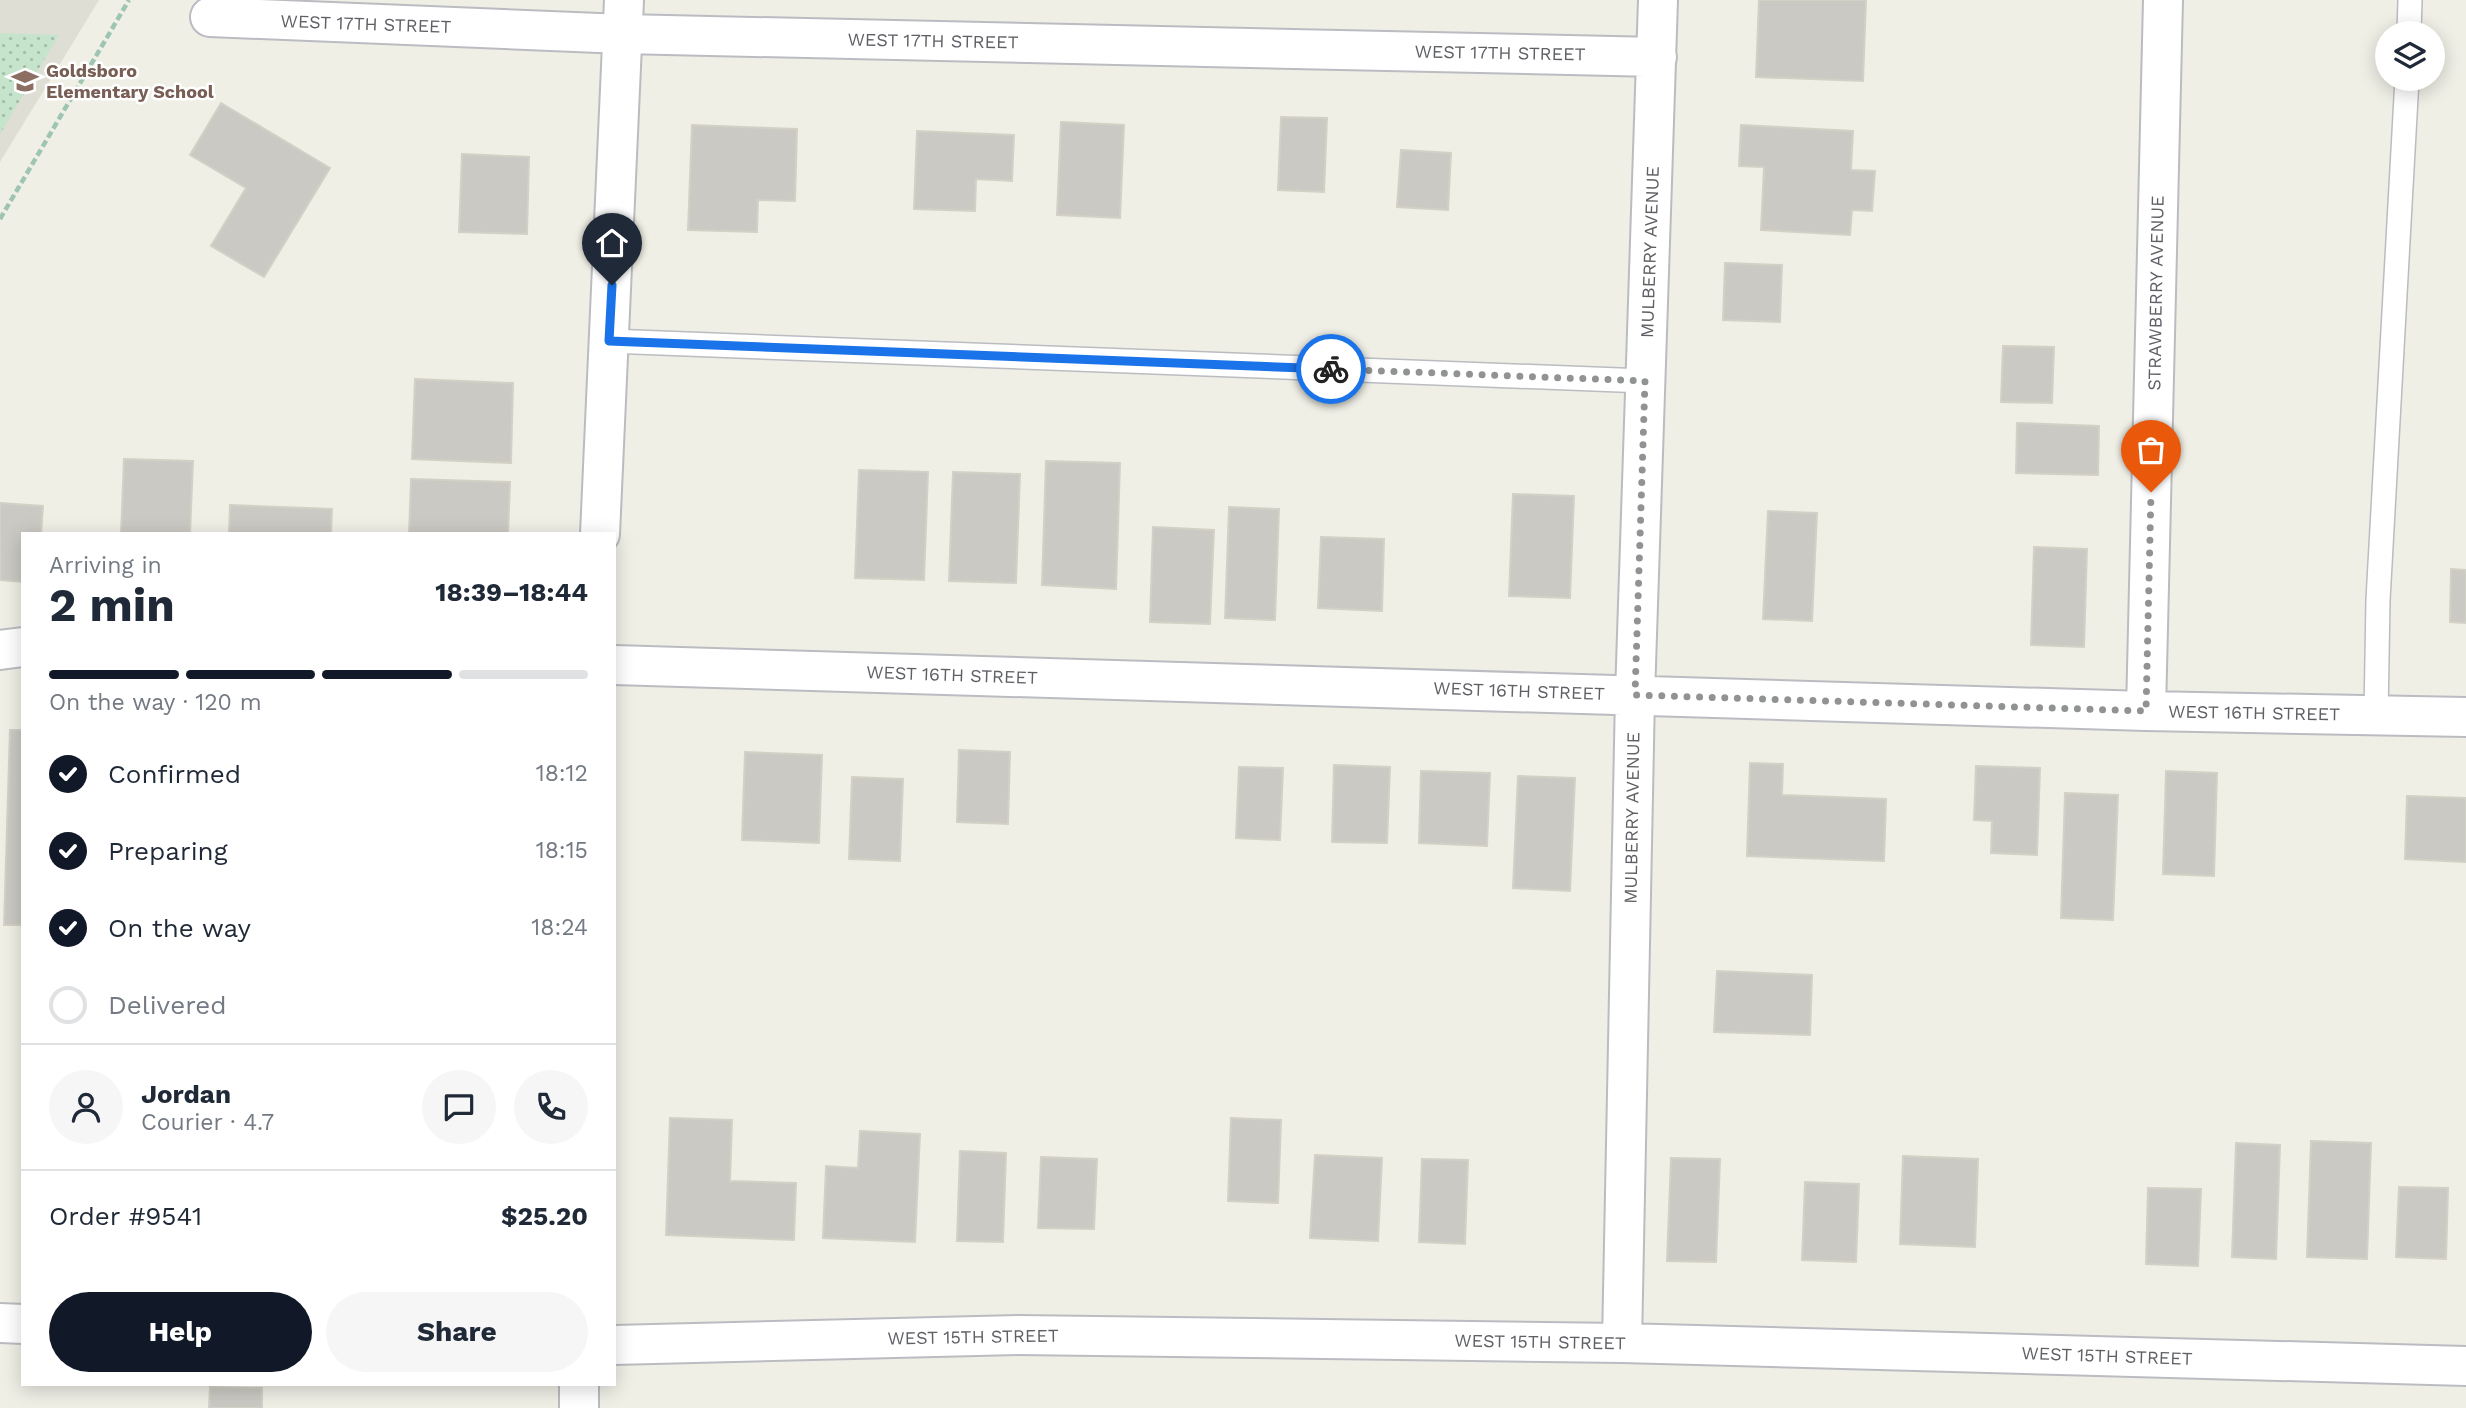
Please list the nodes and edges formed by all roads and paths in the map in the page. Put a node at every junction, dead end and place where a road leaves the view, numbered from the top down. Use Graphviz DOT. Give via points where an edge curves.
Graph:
graph roads {
  1 [pos="129,0"];
  2 [pos="1658,0"];
  3 [pos="2163,0"];
  4 [pos="2410,0"];
  5 [pos="623,17"];
  6 [pos="210,18"];
  7 [pos="2409,21"];
  8 [pos="1657,57"];
  9 [pos="2406,91"];
  10 [pos="0,219"];
  11 [pos="609,341"];
  12 [pos="1645,381"];
  13 [pos="600,532"];
  14 [pos="21,647"];
  15 [pos="0,650"];
  16 [pos="616,665"];
  17 [pos="1635,695"];
  18 [pos="2146,711"];
  19 [pos="2376,715"];
  20 [pos="2466,716"];
  21 [pos="0,1324"];
  22 [pos="21,1324"];
  23 [pos="1622,1343"];
  24 [pos="616,1345"];
  25 [pos="2466,1366"];
  26 [pos="579,1386"];
  27 [pos="579,1408"];
  1 -- 10 [label="path"];
  2 -- 8 [label="street, MULBERRY AVENUE"];
  3 -- 18 [label="street, STRAWBERRY AVENUE"];
  4 -- 7 [label="lane"];
  5 -- 6 [label="street, WEST 17TH STREET"];
  5 -- 8 [label="street, WEST 17TH STREET"];
  5 -- 11 [label="street"];
  8 -- 12 [label="street, MULBERRY AVENUE"];
  9 -- 19 [label="lane" via="2378,600"];
  11 -- 12 [label="lane"];
  11 -- 13 [label="street"];
  12 -- 17 [label="street, MULBERRY AVENUE"];
  14 -- 15 [label="street"];
  16 -- 17 [label="street, WEST 16TH STREET"];
  17 -- 18 [label="street, WEST 16TH STREET"];
  17 -- 23 [label="street, MULBERRY AVENUE"];
  18 -- 19 [label="street, WEST 16TH STREET"];
  19 -- 20 [label="street, WEST 16TH STREET"];
  21 -- 22 [label="street"];
  23 -- 24 [label="street, WEST 15TH STREET" via="1018,1335"];
  23 -- 25 [label="street, WEST 15TH STREET"];
  26 -- 27 [label="street"];
}
